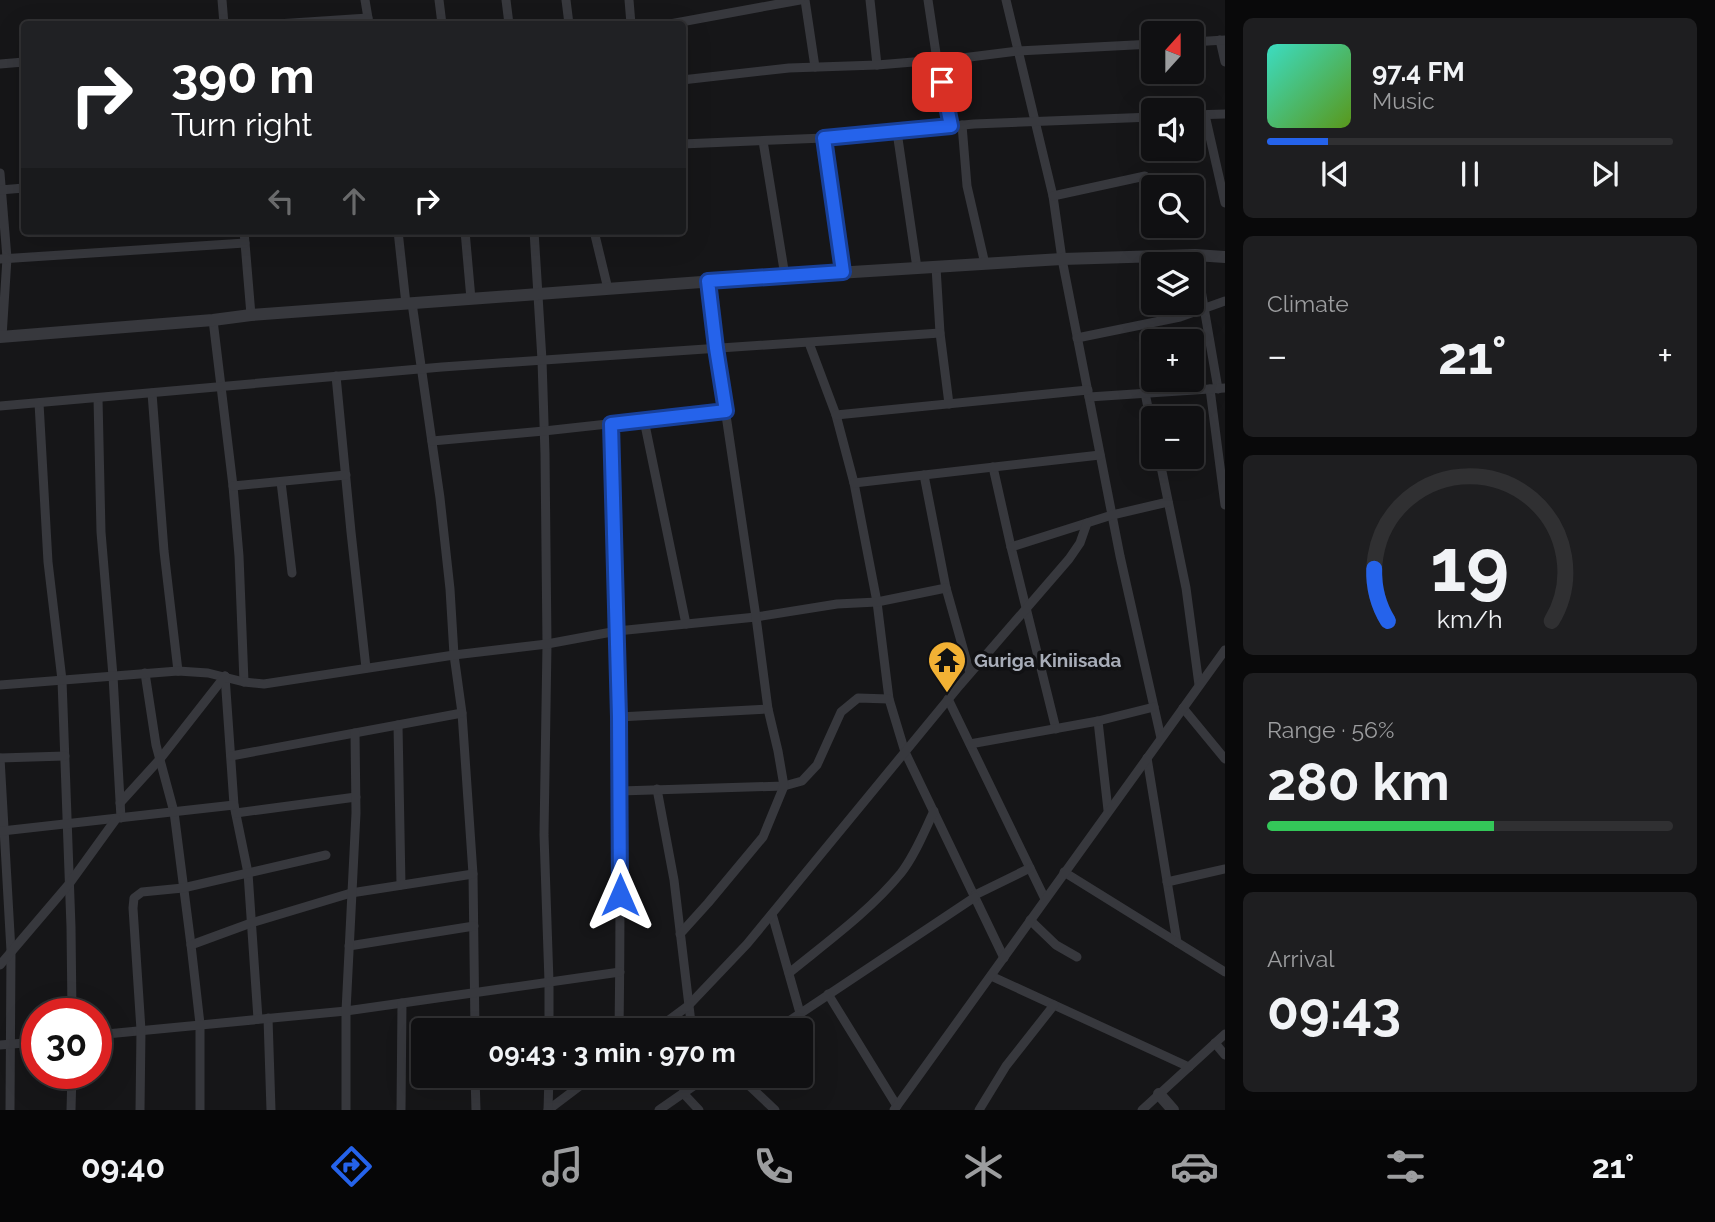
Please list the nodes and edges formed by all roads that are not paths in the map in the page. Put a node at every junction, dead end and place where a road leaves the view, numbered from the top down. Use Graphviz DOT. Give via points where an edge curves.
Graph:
graph roads {
  1 [pos="222,0"];
  2 [pos="365,0"];
  3 [pos="439,0"];
  4 [pos="506,0"];
  5 [pos="566,0"];
  6 [pos="629,0"];
  7 [pos="802,0"];
  8 [pos="870,0"];
  9 [pos="928,0"];
  10 [pos="1006,0"];
  11 [pos="224,21"];
  12 [pos="368,21"];
  13 [pos="442,21"];
  14 [pos="509,21"];
  15 [pos="569,21"];
  16 [pos="631,21"];
  17 [pos="686,21"];
  18 [pos="1223,40"];
  19 [pos="1204,41"];
  20 [pos="1141,45"];
  21 [pos="1018,51"];
  22 [pos="937,60"];
  23 [pos="21,62"];
  24 [pos="1225,62"];
  25 [pos="0,64"];
  26 [pos="877,65"];
  27 [pos="816,67"];
  28 [pos="686,80"];
  29 [pos="1225,114"];
  30 [pos="1205,115"];
  31 [pos="1141,118"];
  32 [pos="1035,123"];
  33 [pos="962,125"];
  34 [pos="951,126"];
  35 [pos="897,132"];
  36 [pos="824,138"];
  37 [pos="763,141"];
  38 [pos="686,144"];
  39 [pos="0,173"];
  40 [pos="1141,177"];
  41 [pos="21,188"];
  42 [pos="1,190"];
  43 [pos="1053,196"];
  44 [pos="1225,200"];
  45 [pos="244,235"];
  46 [pos="399,235"];
  47 [pos="465,235"];
  48 [pos="534,235"];
  49 [pos="595,235"];
  50 [pos="245,243"];
  51 [pos="1204,256"];
  52 [pos="1141,257"];
  53 [pos="1225,257"];
  54 [pos="3,258"];
  55 [pos="1062,259"];
  56 [pos="985,264"];
  57 [pos="936,267"];
  58 [pos="917,268"];
  59 [pos="843,272"];
  60 [pos="785,276"];
  61 [pos="708,281"];
  62 [pos="608,289"];
  63 [pos="538,294"];
  64 [pos="471,299"];
  65 [pos="1225,301"];
  66 [pos="409,304"];
  67 [pos="1204,308"];
  68 [pos="251,315"];
  69 [pos="1185,315"];
  70 [pos="213,320"];
  71 [pos="940,333"];
  72 [pos="1,337"];
  73 [pos="1077,338"];
  74 [pos="809,343"];
  75 [pos="716,348"];
  76 [pos="542,360"];
  77 [pos="421,369"];
  78 [pos="336,376"];
  79 [pos="221,387"];
  80 [pos="1218,389"];
  81 [pos="152,393"];
  82 [pos="1145,393"];
  83 [pos="1089,394"];
  84 [pos="98,398"];
  85 [pos="39,403"];
  86 [pos="949,404"];
  87 [pos="0,406"];
  88 [pos="1148,406"];
  89 [pos="726,411"];
  90 [pos="836,415"];
  91 [pos="645,420"];
  92 [pos="611,424"];
  93 [pos="544,431"];
  94 [pos="432,441"];
  95 [pos="1100,454"];
  96 [pos="993,467"];
  97 [pos="1161,469"];
  98 [pos="346,475"];
  99 [pos="924,475"];
  100 [pos="281,482"];
  101 [pos="854,483"];
  102 [pos="233,486"];
  103 [pos="1168,502"];
  104 [pos="1225,505"];
  105 [pos="1112,515"];
  106 [pos="1087,523"];
  107 [pos="1011,547"];
  108 [pos="292,573"];
  109 [pos="946,587"];
  110 [pos="877,602"];
  111 [pos="1026,608"];
  112 [pos="756,617"];
  113 [pos="686,624"];
  114 [pos="617,631"];
  115 [pos="547,644"];
  116 [pos="1225,650"];
  117 [pos="454,655"];
  118 [pos="366,668"];
  119 [pos="178,671"];
  120 [pos="145,673"];
  121 [pos="970,673"];
  122 [pos="113,676"];
  123 [pos="225,676"];
  124 [pos="62,680"];
  125 [pos="244,682"];
  126 [pos="0,685"];
  127 [pos="1199,685"];
  128 [pos="889,699"];
  129 [pos="948,699"];
  130 [pos="1154,707"];
  131 [pos="1182,708"];
  132 [pos="768,709"];
  133 [pos="462,713"];
  134 [pos="619,717"];
  135 [pos="1098,721"];
  136 [pos="398,725"];
  137 [pos="1056,729"];
  138 [pos="355,733"];
  139 [pos="1161,738"];
  140 [pos="970,744"];
  141 [pos="905,752"];
  142 [pos="1223,754"];
  143 [pos="65,756"];
  144 [pos="231,756"];
  145 [pos="0,758"];
  146 [pos="1146,758"];
  147 [pos="160,759"];
  148 [pos="784,786"];
  149 [pos="657,789"];
  150 [pos="620,792"];
  151 [pos="356,797"];
  152 [pos="120,803"];
  153 [pos="235,809"];
  154 [pos="1108,810"];
  155 [pos="934,811"];
  156 [pos="174,812"];
  157 [pos="118,818"];
  158 [pos="67,824"];
  159 [pos="3,831"];
  160 [pos="326,855"];
  161 [pos="1030,867"];
  162 [pos="1225,869"];
  163 [pos="1064,872"];
  164 [pos="248,873"];
  165 [pos="473,874"];
  166 [pos="1167,883"];
  167 [pos="69,884"];
  168 [pos="401,885"];
  169 [pos="183,888"];
  170 [pos="351,893"];
  171 [pos="975,896"];
  172 [pos="1045,899"];
  173 [pos="772,914"];
  174 [pos="1030,920"];
  175 [pos="251,923"];
  176 [pos="474,926"];
  177 [pos="680,934"];
  178 [pos="1177,942"];
  179 [pos="191,946"];
  180 [pos="349,946"];
  181 [pos="11,951"];
  182 [pos="1077,957"];
  183 [pos="1004,958"];
  184 [pos="0,965"];
  185 [pos="620,972"];
  186 [pos="1225,972"];
  187 [pos="789,973"];
  188 [pos="991,976"];
  189 [pos="549,982"];
  190 [pos="474,992"];
  191 [pos="828,994"];
  192 [pos="72,998"];
  193 [pos="402,1003"];
  194 [pos="1054,1005"];
  195 [pos="688,1006"];
  196 [pos="346,1011"];
  197 [pos="800,1013"];
  198 [pos="475,1018"];
  199 [pos="549,1018"];
  200 [pos="620,1018"];
  201 [pos="672,1018"];
  202 [pos="690,1018"];
  203 [pos="793,1018"];
  204 [pos="263,1019"];
  205 [pos="200,1024"];
  206 [pos="141,1030"];
  207 [pos="112,1033"];
  208 [pos="1225,1034"];
  209 [pos="21,1043"];
  210 [pos="1215,1043"];
  211 [pos="11,1044"];
  212 [pos="0,1045"];
  213 [pos="1225,1055"];
  214 [pos="1189,1067"];
  215 [pos="475,1088"];
  216 [pos="549,1088"];
  217 [pos="577,1088"];
  218 [pos="689,1088"];
  219 [pos="752,1088"];
  220 [pos="72,1089"];
  221 [pos="683,1093"];
  222 [pos="1159,1094"];
  223 [pos="895,1108"];
  224 [pos="10,1110"];
  225 [pos="71,1110"];
  226 [pos="140,1110"];
  227 [pos="200,1110"];
  228 [pos="271,1110"];
  229 [pos="346,1110"];
  230 [pos="401,1110"];
  231 [pos="476,1110"];
  232 [pos="548,1110"];
  233 [pos="659,1110"];
  234 [pos="699,1110"];
  235 [pos="775,1110"];
  236 [pos="979,1110"];
  237 [pos="1142,1110"];
  238 [pos="1173,1110"];
  1 -- 11 [label="street"];
  2 -- 12 [label="street"];
  3 -- 13 [label="street"];
  4 -- 14 [label="street"];
  5 -- 15 [label="street"];
  6 -- 16 [label="street"];
  7 -- 17 [label="street"];
  7 -- 27 [label="street"];
  8 -- 26 [label="street"];
  9 -- 22 [label="street"];
  10 -- 21 [label="street"];
  18 -- 19 [label="street"];
  18 -- 24 [label="street"];
  20 -- 21 [label="street"];
  21 -- 22 [label="street"];
  21 -- 32 [label="street"];
  22 -- 26 [label="street"];
  22 -- 34 [label="street"];
  23 -- 25 [label="street"];
  26 -- 27 [label="street"];
  27 -- 28 [label="street"];
  29 -- 30 [label="street"];
  30 -- 44 [label="street"];
  31 -- 32 [label="street"];
  32 -- 33 [label="street"];
  32 -- 43 [label="street"];
  33 -- 34 [label="street"];
  33 -- 56 [label="street" via="967,186"];
  34 -- 35 [label="street"];
  35 -- 36 [label="street"];
  35 -- 58 [label="street"];
  36 -- 37 [label="street"];
  36 -- 59 [label="street"];
  37 -- 38 [label="street"];
  37 -- 60 [label="street"];
  39 -- 42 [label="street"];
  40 -- 43 [label="street"];
  41 -- 42 [label="street"];
  42 -- 54 [label="street"];
  43 -- 55 [label="street"];
  45 -- 50 [label="street"];
  46 -- 66 [label="street"];
  47 -- 64 [label="street"];
  48 -- 63 [label="street"];
  49 -- 62 [label="street"];
  50 -- 54 [label="street"];
  50 -- 68 [label="street"];
  51 -- 53 [label="street"];
  52 -- 55 [label="street"];
  54 -- 72 [label="street"];
  55 -- 56 [label="street"];
  55 -- 73 [label="street"];
  56 -- 57 [label="street"];
  57 -- 58 [label="street"];
  57 -- 71 [label="street"];
  58 -- 59 [label="street"];
  59 -- 60 [label="street"];
  60 -- 61 [label="street"];
  61 -- 62 [label="street"];
  61 -- 75 [label="street"];
  62 -- 63 [label="street"];
  63 -- 64 [label="street"];
  63 -- 76 [label="street"];
  64 -- 66 [label="street"];
  65 -- 67 [label="street"];
  66 -- 68 [label="street"];
  66 -- 77 [label="street"];
  67 -- 80 [label="street"];
  68 -- 70 [label="street"];
  69 -- 73 [label="street"];
  70 -- 72 [label="street"];
  70 -- 79 [label="street"];
  71 -- 74 [label="street"];
  71 -- 86 [label="street"];
  73 -- 83 [label="street"];
  74 -- 75 [label="street"];
  74 -- 90 [label="street"];
  75 -- 76 [label="street"];
  75 -- 89 [label="street"];
  76 -- 77 [label="street"];
  76 -- 93 [label="street"];
  77 -- 78 [label="street"];
  77 -- 94 [label="street"];
  78 -- 79 [label="street"];
  78 -- 98 [label="street"];
  79 -- 81 [label="street"];
  79 -- 102 [label="street"];
  80 -- 82 [label="street"];
  80 -- 104 [label="street"];
  81 -- 84 [label="street"];
  81 -- 119 [label="street"];
  82 -- 83 [label="street"];
  82 -- 88 [label="street"];
  83 -- 86 [label="street"];
  83 -- 95 [label="street"];
  84 -- 85 [label="street"];
  84 -- 122 [label="street" via="101,532"];
  85 -- 87 [label="street"];
  85 -- 124 [label="street" via="48,562"];
  86 -- 90 [label="street"];
  89 -- 91 [label="street"];
  89 -- 112 [label="street"];
  90 -- 101 [label="street"];
  91 -- 92 [label="street"];
  91 -- 113 [label="street"];
  92 -- 93 [label="street"];
  92 -- 114 [label="street"];
  93 -- 94 [label="street"];
  93 -- 115 [label="street"];
  94 -- 117 [label="street"];
  95 -- 96 [label="street"];
  95 -- 105 [label="street"];
  96 -- 99 [label="street"];
  96 -- 107 [label="street"];
  97 -- 103 [label="street"];
  98 -- 100 [label="street"];
  98 -- 118 [label="street"];
  99 -- 101 [label="street"];
  99 -- 109 [label="street"];
  100 -- 102 [label="street"];
  100 -- 108 [label="street"];
  101 -- 110 [label="street"];
  102 -- 125 [label="street"];
  103 -- 105 [label="street"];
  103 -- 127 [label="street"];
  105 -- 106 [label="street"];
  105 -- 130 [label="street"];
  106 -- 107 [label="street"];
  106 -- 111 [label="street" via="1069,559"];
  107 -- 111 [label="street"];
  109 -- 110 [label="street"];
  109 -- 121 [label="street"];
  110 -- 112 [label="street"];
  110 -- 128 [label="street"];
  111 -- 121 [label="street"];
  111 -- 137 [label="street"];
  112 -- 113 [label="street"];
  112 -- 132 [label="street"];
  113 -- 114 [label="street"];
  114 -- 115 [label="street"];
  114 -- 134 [label="street"];
  115 -- 117 [label="street"];
  115 -- 189 [label="street" via="544,835"];
  116 -- 127 [label="street"];
  117 -- 118 [label="street"];
  117 -- 133 [label="street"];
  118 -- 125 [label="street" via="264,684"];
  119 -- 120 [label="street"];
  119 -- 123 [label="street"];
  120 -- 122 [label="street"];
  120 -- 147 [label="street"];
  121 -- 129 [label="street"];
  122 -- 124 [label="street"];
  122 -- 152 [label="street"];
  123 -- 125 [label="street"];
  123 -- 144 [label="street"];
  123 -- 147 [label="street"];
  124 -- 126 [label="street"];
  124 -- 143 [label="street"];
  127 -- 131 [label="street"];
  128 -- 141 [label="street"];
  128 -- 148 [label="street" via="858,698 841,712 817,765 802,781"];
  129 -- 140 [label="street"];
  129 -- 141 [label="street"];
  130 -- 135 [label="street"];
  130 -- 139 [label="street"];
  131 -- 139 [label="street"];
  131 -- 142 [label="street"];
  132 -- 134 [label="street"];
  132 -- 148 [label="street"];
  133 -- 136 [label="street"];
  133 -- 165 [label="street"];
  134 -- 150 [label="street"];
  135 -- 137 [label="street"];
  135 -- 154 [label="street"];
  136 -- 138 [label="street"];
  136 -- 168 [label="street"];
  137 -- 140 [label="street"];
  138 -- 144 [label="street"];
  138 -- 151 [label="street"];
  139 -- 146 [label="street"];
  140 -- 161 [label="street"];
  141 -- 155 [label="street"];
  141 -- 173 [label="street"];
  143 -- 145 [label="street"];
  143 -- 158 [label="street"];
  144 -- 153 [label="street"];
  145 -- 159 [label="street"];
  146 -- 154 [label="street"];
  146 -- 166 [label="street"];
  147 -- 152 [label="street"];
  147 -- 156 [label="street"];
  148 -- 149 [label="street"];
  148 -- 177 [label="street" via="763,836"];
  149 -- 150 [label="street"];
  149 -- 177 [label="street"];
  150 -- 185 [label="street"];
  151 -- 153 [label="street"];
  151 -- 170 [label="street"];
  152 -- 157 [label="street"];
  153 -- 156 [label="street"];
  153 -- 164 [label="street"];
  154 -- 163 [label="street"];
  155 -- 171 [label="street"];
  155 -- 187 [label="street" via="900,873 856,919"];
  156 -- 157 [label="street"];
  156 -- 169 [label="street"];
  157 -- 158 [label="street"];
  157 -- 167 [label="street"];
  158 -- 159 [label="street"];
  158 -- 167 [label="street"];
  159 -- 181 [label="street"];
  160 -- 164 [label="street"];
  161 -- 171 [label="street"];
  161 -- 172 [label="street"];
  162 -- 166 [label="street"];
  163 -- 172 [label="street"];
  163 -- 178 [label="street"];
  164 -- 169 [label="street"];
  164 -- 175 [label="street"];
  165 -- 168 [label="street"];
  165 -- 176 [label="street"];
  166 -- 178 [label="street"];
  167 -- 181 [label="street"];
  167 -- 192 [label="street"];
  168 -- 170 [label="street"];
  169 -- 179 [label="street"];
  169 -- 206 [label="street" via="142,891 134,898"];
  170 -- 175 [label="street"];
  170 -- 180 [label="street"];
  171 -- 183 [label="street"];
  171 -- 191 [label="street"];
  172 -- 174 [label="street"];
  173 -- 187 [label="street"];
  173 -- 195 [label="street"];
  174 -- 182 [label="street" via="1056,945"];
  174 -- 183 [label="street"];
  175 -- 179 [label="street"];
  175 -- 204 [label="street"];
  176 -- 180 [label="street"];
  176 -- 190 [label="street"];
  177 -- 195 [label="street"];
  178 -- 186 [label="street"];
  179 -- 205 [label="street"];
  180 -- 196 [label="street"];
  181 -- 184 [label="street"];
  181 -- 211 [label="street"];
  183 -- 188 [label="street"];
  185 -- 189 [label="street"];
  185 -- 200 [label="street"];
  187 -- 197 [label="street"];
  188 -- 194 [label="street"];
  188 -- 223 [label="street"];
  189 -- 190 [label="street"];
  189 -- 199 [label="street"];
  190 -- 193 [label="street"];
  190 -- 198 [label="street"];
  191 -- 197 [label="street"];
  191 -- 223 [label="street"];
  193 -- 196 [label="street"];
  193 -- 230 [label="street"];
  194 -- 214 [label="street"];
  194 -- 236 [label="street" via="1006,1066"];
  195 -- 201 [label="street"];
  195 -- 202 [label="street"];
  196 -- 204 [label="street"];
  196 -- 229 [label="street"];
  197 -- 203 [label="street"];
  204 -- 205 [label="street"];
  204 -- 228 [label="street"];
  205 -- 206 [label="street"];
  205 -- 227 [label="street"];
  206 -- 207 [label="street"];
  206 -- 226 [label="street"];
  208 -- 210 [label="street"];
  209 -- 211 [label="street"];
  210 -- 213 [label="street"];
  210 -- 214 [label="street"];
  211 -- 212 [label="street"];
  211 -- 224 [label="street"];
  214 -- 222 [label="street"];
  215 -- 231 [label="street"];
  216 -- 232 [label="street"];
  217 -- 232 [label="street"];
  218 -- 221 [label="street"];
  219 -- 235 [label="street"];
  220 -- 225 [label="street"];
  221 -- 233 [label="street"];
  221 -- 234 [label="street"];
  222 -- 237 [label="street"];
  222 -- 238 [label="street"];
}
